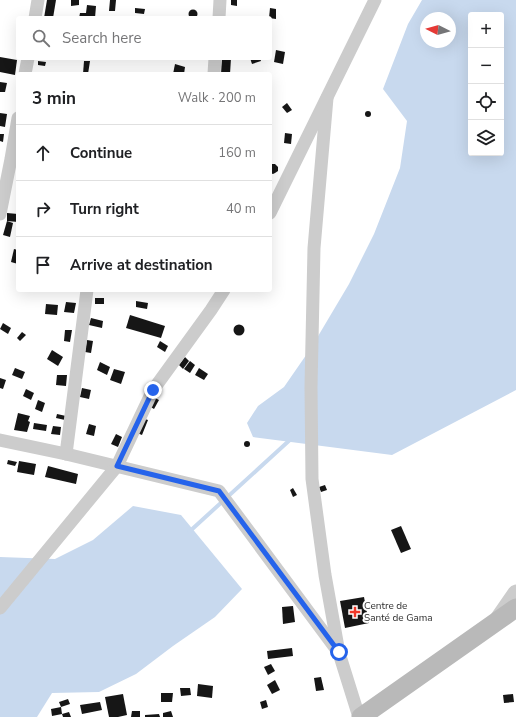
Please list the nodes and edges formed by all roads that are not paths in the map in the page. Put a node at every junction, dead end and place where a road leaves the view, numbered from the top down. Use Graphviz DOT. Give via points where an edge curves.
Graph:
graph roads {
  1 [pos="38,0"];
  2 [pos="220,0"];
  3 [pos="375,0"];
  4 [pos="35,16"];
  5 [pos="219,16"];
  6 [pos="28,60"];
  7 [pos="215,60"];
  8 [pos="25,72"];
  9 [pos="214,72"];
  10 [pos="327,98"];
  11 [pos="16,126"];
  12 [pos="10,151"];
  13 [pos="272,208"];
  14 [pos="0,214"];
  15 [pos="86,292"];
  16 [pos="223,292"];
  17 [pos="0,440"];
  18 [pos="66,454"];
  19 [pos="117,466"];
  20 [pos="516,593"];
  21 [pos="0,608"];
  22 [pos="516,608"];
  23 [pos="496,622"];
  24 [pos="339,652"];
  25 [pos="360,717"];
  1 -- 4 [label="street"];
  2 -- 5 [label="street"];
  3 -- 10 [label="street"];
  6 -- 8 [label="street"];
  7 -- 9 [label="street"];
  10 -- 13 [label="street"];
  10 -- 24 [label="street" via="314,248 312,479"];
  11 -- 12 [label="street"];
  12 -- 14 [label="street"];
  15 -- 18 [label="street"];
  16 -- 19 [label="street" via="153,390"];
  17 -- 18 [label="street"];
  18 -- 19 [label="street"];
  19 -- 21 [label="street"];
  19 -- 24 [label="street" via="219,491"];
  20 -- 23 [label="street"];
  22 -- 23 [label="main road"];
  23 -- 25 [label="main road"];
  24 -- 25 [label="street"];
}
